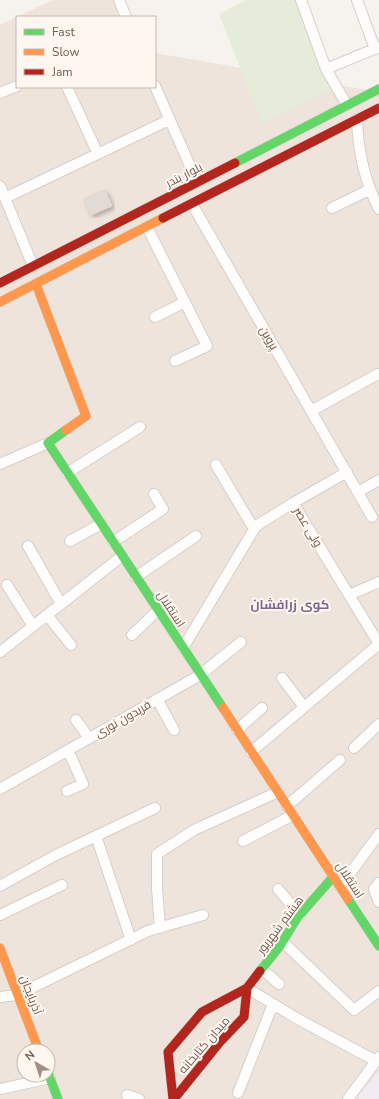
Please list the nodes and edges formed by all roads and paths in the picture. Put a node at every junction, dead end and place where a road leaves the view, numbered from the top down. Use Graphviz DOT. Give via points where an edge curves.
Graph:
graph roads {
  1 [pos="119,0"];
  2 [pos="301,0"];
  3 [pos="357,0"];
  4 [pos="126,16"];
  5 [pos="377,48"];
  6 [pos="326,69"];
  7 [pos="16,86"];
  8 [pos="67,88"];
  9 [pos="156,88"];
  10 [pos="379,89"];
  11 [pos="0,93"];
  12 [pos="347,105"];
  13 [pos="379,108"];
  14 [pos="169,120"];
  15 [pos="357,120"];
  16 [pos="98,154"];
  17 [pos="197,182"];
  18 [pos="0,186"];
  19 [pos="369,190"];
  20 [pos="5,198"];
  21 [pos="192,204"];
  22 [pos="332,208"];
  23 [pos="379,209"];
  24 [pos="147,227"];
  25 [pos="33,266"];
  26 [pos="0,283"];
  27 [pos="36,284"];
  28 [pos="0,302"];
  29 [pos="185,302"];
  30 [pos="155,317"];
  31 [pos="175,360"];
  32 [pos="378,374"];
  33 [pos="311,411"];
  34 [pos="140,427"];
  35 [pos="48,443"];
  36 [pos="0,464"];
  37 [pos="216,465"];
  38 [pos="347,472"];
  39 [pos="67,473"];
  40 [pos="379,480"];
  41 [pos="358,492"];
  42 [pos="154,494"];
  43 [pos="293,503"];
  44 [pos="372,517"];
  45 [pos="101,524"];
  46 [pos="254,529"];
  47 [pos="196,536"];
  48 [pos="70,542"];
  49 [pos="113,542"];
  50 [pos="28,546"];
  51 [pos="122,556"];
  52 [pos="136,577"];
  53 [pos="379,582"];
  54 [pos="8,585"];
  55 [pos="349,595"];
  56 [pos="61,604"];
  57 [pos="158,610"];
  58 [pos="47,615"];
  59 [pos="33,626"];
  60 [pos="132,634"];
  61 [pos="242,642"];
  62 [pos="379,644"];
  63 [pos="71,645"];
  64 [pos="183,648"];
  65 [pos="0,652"];
  66 [pos="200,675"];
  67 [pos="282,678"];
  68 [pos="157,699"];
  69 [pos="304,707"];
  70 [pos="262,708"];
  71 [pos="76,720"];
  72 [pos="379,724"];
  73 [pos="174,730"];
  74 [pos="237,730"];
  75 [pos="89,738"];
  76 [pos="354,748"];
  77 [pos="68,750"];
  78 [pos="251,752"];
  79 [pos="340,760"];
  80 [pos="0,789"];
  81 [pos="67,791"];
  82 [pos="278,792"];
  83 [pos="154,808"];
  84 [pos="290,811"];
  85 [pos="379,834"];
  86 [pos="96,836"];
  87 [pos="243,840"];
  88 [pos="333,877"];
  89 [pos="379,883"];
  90 [pos="62,885"];
  91 [pos="0,886"];
  92 [pos="340,887"];
  93 [pos="278,889"];
  94 [pos="379,902"];
  95 [pos="0,915"];
  96 [pos="203,915"];
  97 [pos="300,916"];
  98 [pos="160,928"];
  99 [pos="132,940"];
  100 [pos="283,942"];
  101 [pos="379,946"];
  102 [pos="0,948"];
  103 [pos="262,969"];
  104 [pos="279,984"];
  105 [pos="247,988"];
  106 [pos="379,991"];
  107 [pos="18,995"];
  108 [pos="0,997"];
  109 [pos="273,1004"];
  110 [pos="37,1043"];
  111 [pos="377,1059"];
  112 [pos="23,1083"];
  113 [pos="52,1083"];
  114 [pos="0,1089"];
  115 [pos="238,1094"];
  116 [pos="127,1095"];
  117 [pos="350,1098"];
  118 [pos="58,1099"];
  119 [pos="139,1099"];
  120 [pos="174,1099"];
  1 -- 4 [label="street"];
  2 -- 6 [label="street"];
  3 -- 5 [label="street"];
  5 -- 6 [label="street"];
  6 -- 12 [label="street"];
  7 -- 11 [label="street"];
  8 -- 16 [label="street"];
  9 -- 14 [label="street"];
  10 -- 12 [label="street, بلوار بندر"];
  12 -- 17 [label="street, بلوار بندر"];
  13 -- 15 [label="street"];
  14 -- 16 [label="street"];
  14 -- 17 [label="street"];
  15 -- 19 [label="street" via="358,146"];
  15 -- 21 [label="street"];
  16 -- 20 [label="street"];
  17 -- 25 [label="street, بلوار بندر"];
  18 -- 20 [label="street"];
  19 -- 22 [label="street"];
  19 -- 23 [label="street"];
  20 -- 25 [label="street"];
  21 -- 24 [label="street"];
  21 -- 33 [label="street, پروین"];
  24 -- 27 [label="street"];
  24 -- 29 [label="street"];
  25 -- 26 [label="street, بلوار بندر"];
  27 -- 28 [label="street"];
  27 -- 35 [label="street" via="86,416"];
  29 -- 30 [label="street"];
  29 -- 31 [label="street" via="207,346"];
  32 -- 33 [label="street"];
  33 -- 38 [label="street, پروین"];
  34 -- 39 [label="street"];
  35 -- 36 [label="street"];
  35 -- 39 [label="street, استقلال"];
  37 -- 46 [label="street"];
  38 -- 41 [label="street"];
  38 -- 43 [label="street, ولی عصر"];
  39 -- 45 [label="street, استقلال"];
  40 -- 41 [label="street"];
  41 -- 44 [label="street"];
  42 -- 49 [label="street" via="163,509"];
  43 -- 46 [label="street"];
  43 -- 55 [label="street, ولی عصر"];
  45 -- 48 [label="street"];
  45 -- 49 [label="street, استقلال"];
  46 -- 64 [label="street"];
  47 -- 52 [label="street"];
  49 -- 51 [label="street, استقلال"];
  50 -- 56 [label="street"];
  51 -- 52 [label="street, استقلال"];
  51 -- 56 [label="street"];
  52 -- 57 [label="street, استقلال"];
  53 -- 55 [label="street"];
  54 -- 59 [label="street"];
  55 -- 62 [label="street, ولی عصر"];
  56 -- 58 [label="street"];
  57 -- 60 [label="street"];
  57 -- 64 [label="street, استقلال"];
  58 -- 59 [label="street"];
  58 -- 63 [label="street"];
  59 -- 65 [label="street"];
  61 -- 66 [label="street, فریدون نوری"];
  62 -- 69 [label="street"];
  64 -- 66 [label="street, استقلال"];
  66 -- 68 [label="street, فریدون نوری"];
  66 -- 74 [label="street, استقلال"];
  67 -- 69 [label="street"];
  68 -- 73 [label="street"];
  68 -- 75 [label="street, فریدون نوری"];
  69 -- 78 [label="street"];
  70 -- 74 [label="street"];
  71 -- 75 [label="street"];
  72 -- 76 [label="street"];
  74 -- 78 [label="street, استقلال"];
  75 -- 77 [label="street, فریدون نوری"];
  77 -- 80 [label="street, فریدون نوری"];
  77 -- 81 [label="street" via="83,784"];
  78 -- 82 [label="street, استقلال"];
  79 -- 84 [label="street"];
  82 -- 84 [label="street, استقلال"];
  82 -- 98 [label="street" via="194,830 157,854"];
  83 -- 86 [label="street"];
  84 -- 87 [label="street"];
  84 -- 88 [label="street, استقلال"];
  85 -- 92 [label="street"];
  86 -- 91 [label="street"];
  86 -- 99 [label="street"];
  88 -- 92 [label="street, استقلال"];
  88 -- 97 [label="street, هشتم شهریور"];
  89 -- 94 [label="street" via="374,889"];
  90 -- 95 [label="street"];
  92 -- 101 [label="street, استقلال"];
  93 -- 97 [label="street"];
  96 -- 98 [label="street"];
  97 -- 100 [label="street, هشتم شهریور"];
  98 -- 99 [label="street"];
  99 -- 107 [label="street"];
  100 -- 103 [label="street, هشتم شهریور"];
  100 -- 106 [label="street" via="354,1010"];
  102 -- 107 [label="street, آذربایجان"];
  103 -- 104 [label="street"];
  103 -- 105 [label="street, هشتم شهریور"];
  105 -- 109 [label="street"];
  105 -- 120 [label="street, میدان کتابخانه" via="244,1017 220,1042"];
  105 -- 120 [label="street, میدان کتابخانه" via="202,1012 168,1052"];
  107 -- 108 [label="street"];
  107 -- 110 [label="street, آذربایجان"];
  109 -- 111 [label="street"];
  109 -- 115 [label="street"];
  111 -- 117 [label="street"];
  112 -- 114 [label="street"];
  113 -- 118 [label="street"];
  116 -- 119 [label="street"];
}
